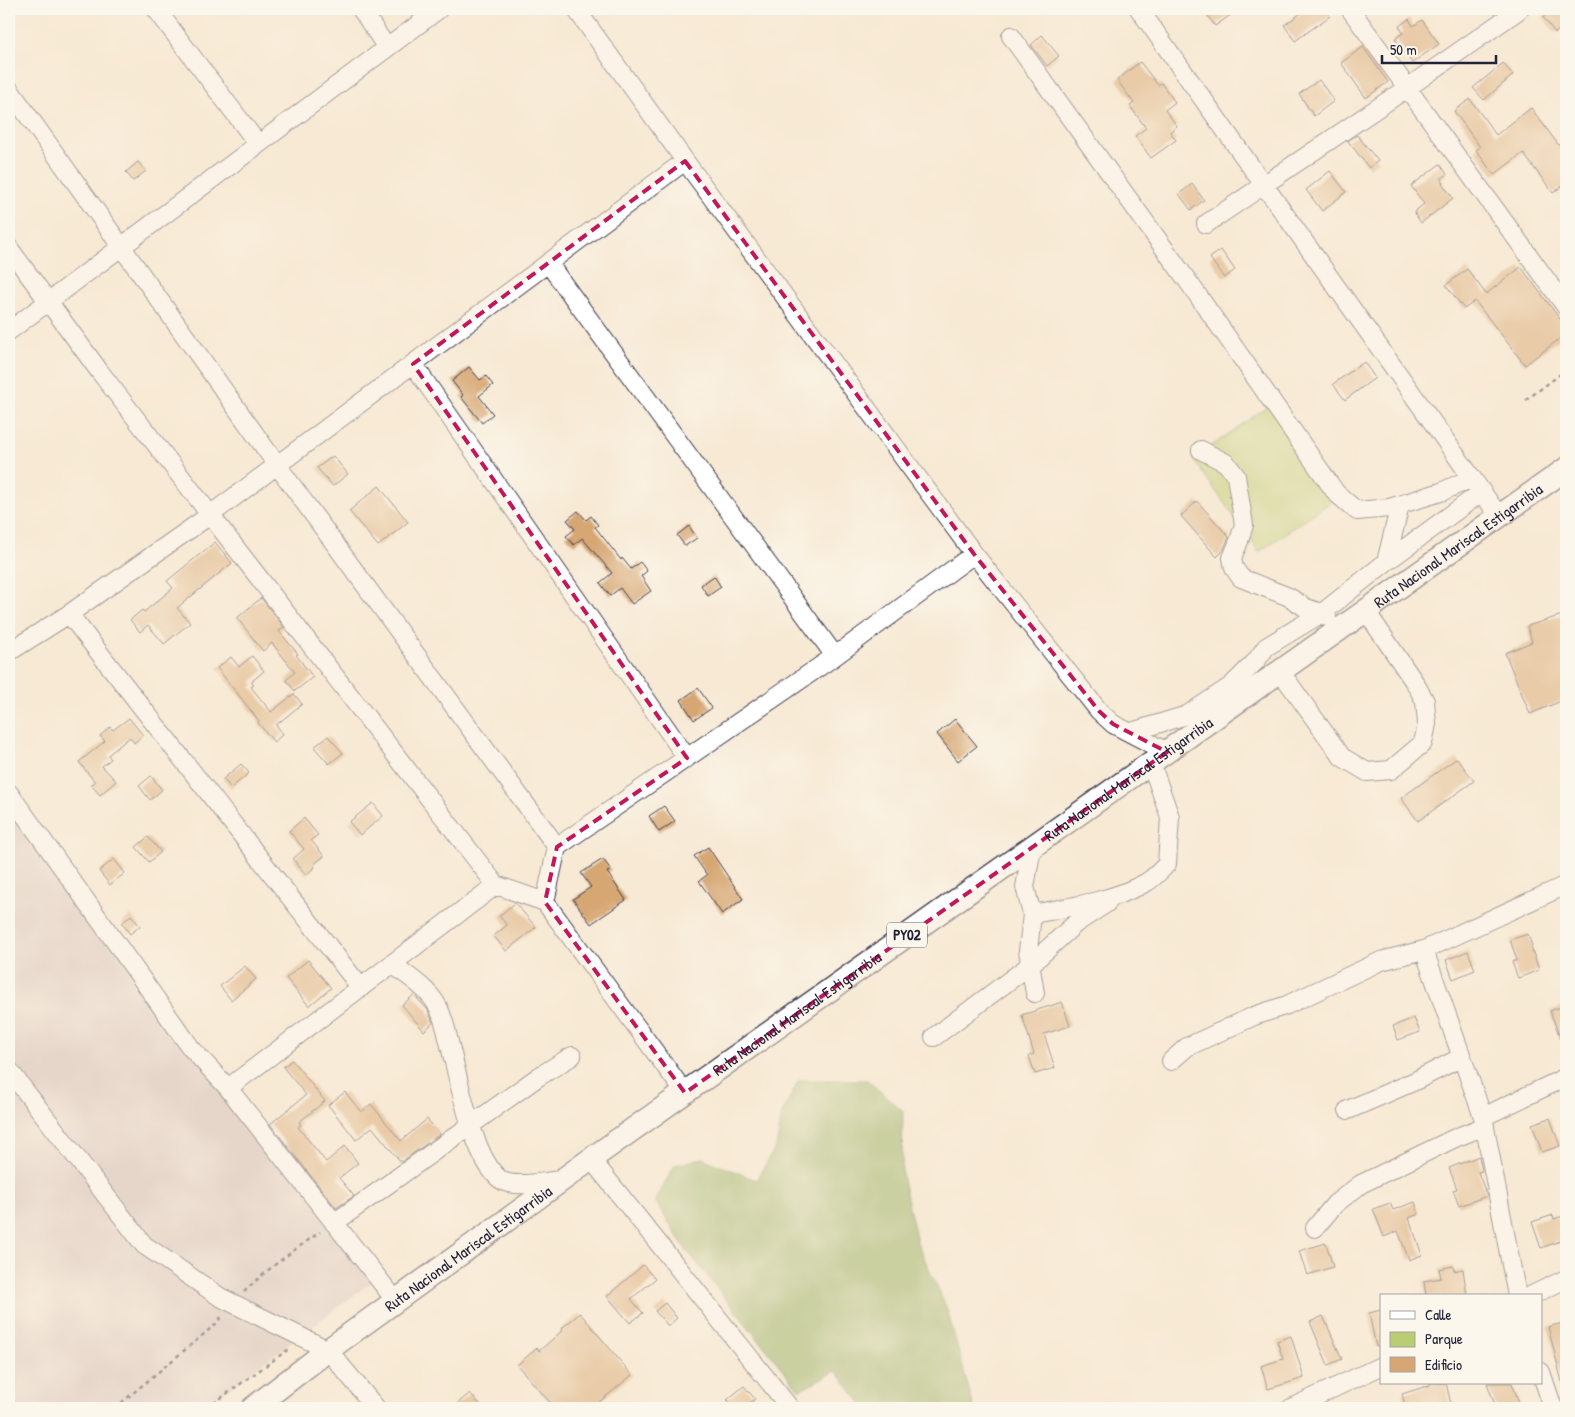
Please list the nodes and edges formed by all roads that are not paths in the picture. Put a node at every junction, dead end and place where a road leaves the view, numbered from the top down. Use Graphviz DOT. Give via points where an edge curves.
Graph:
graph roads {
  1 [pos="156,9"];
  2 [pos="361,9"];
  3 [pos="439,9"];
  4 [pos="576,9"];
  5 [pos="1139,9"];
  6 [pos="1350,9"];
  7 [pos="1520,9"];
  8 [pos="1011,36"];
  9 [pos="387,48"];
  10 [pos="1407,88"];
  11 [pos="9,89"];
  12 [pos="258,144"];
  13 [pos="685,161"];
  14 [pos="1263,185"];
  15 [pos="1206,224"];
  16 [pos="121,246"];
  17 [pos="9,248"];
  18 [pos="548,263"];
  19 [pos="48,301"];
  20 [pos="1566,307"];
  21 [pos="9,330"];
  22 [pos="413,364"];
  23 [pos="1201,450"];
  24 [pos="277,464"];
  25 [pos="1565,474"];
  26 [pos="1477,485"];
  27 [pos="1400,505"];
  28 [pos="210,515"];
  29 [pos="1499,516"];
  30 [pos="974,554"];
  31 [pos="1386,562"];
  32 [pos="1366,610"];
  33 [pos="1322,613"];
  34 [pos="69,614"];
  35 [pos="1341,628"];
  36 [pos="9,652"];
  37 [pos="835,656"];
  38 [pos="1280,671"];
  39 [pos="1131,732"];
  40 [pos="1159,757"];
  41 [pos="687,758"];
  42 [pos="9,793"];
  43 [pos="557,847"];
  44 [pos="1032,847"];
  45 [pos="1566,884"];
  46 [pos="496,885"];
  47 [pos="1125,892"];
  48 [pos="545,902"];
  49 [pos="1032,914"];
  50 [pos="1424,950"];
  51 [pos="392,964"];
  52 [pos="1030,965"];
  53 [pos="361,988"];
  54 [pos="1035,994"];
  55 [pos="934,1037"];
  56 [pos="572,1056"];
  57 [pos="1462,1057"];
  58 [pos="1171,1061"];
  59 [pos="9,1070"];
  60 [pos="1566,1077"];
  61 [pos="228,1088"];
  62 [pos="685,1093"];
  63 [pos="1348,1110"];
  64 [pos="1484,1121"];
  65 [pos="470,1124"];
  66 [pos="591,1159"];
  67 [pos="562,1180"];
  68 [pos="334,1223"];
  69 [pos="1315,1228"];
  70 [pos="1566,1279"];
  71 [pos="1516,1294"];
  72 [pos="1534,1294"];
  73 [pos="396,1301"];
  74 [pos="328,1350"];
  75 [pos="1380,1366"];
  76 [pos="1542,1375"];
  77 [pos="785,1407"];
  78 [pos="253,1408"];
  79 [pos="376,1408"];
  80 [pos="1291,1408"];
  81 [pos="1553,1408"];
  1 -- 12 [label="street"];
  2 -- 9 [label="street"];
  3 -- 9 [label="street"];
  4 -- 13 [label="street"];
  5 -- 14 [label="street"];
  6 -- 10 [label="street"];
  7 -- 10 [label="street"];
  8 -- 27 [label="street" via="1336,494 1357,511"];
  9 -- 12 [label="street"];
  10 -- 14 [label="street"];
  10 -- 20 [label="street"];
  11 -- 16 [label="street"];
  12 -- 16 [label="street"];
  13 -- 18 [label="street"];
  13 -- 30 [label="street"];
  14 -- 15 [label="street"];
  14 -- 26 [label="street"];
  16 -- 19 [label="street"];
  16 -- 24 [label="street"];
  17 -- 19 [label="street"];
  18 -- 22 [label="street"];
  18 -- 37 [label="street"];
  19 -- 21 [label="street"];
  19 -- 28 [label="street"];
  22 -- 24 [label="street"];
  22 -- 41 [label="street"];
  23 -- 33 [label="street" via="1226,463 1236,476 1244,524 1232,558 1241,578"];
  24 -- 28 [label="street"];
  24 -- 43 [label="street"];
  25 -- 29 [label="main road, Ruta Nacional Mariscal Estigarribia / PY02"];
  26 -- 27 [label="street"];
  26 -- 29 [label="street"];
  26 -- 31 [label="street"];
  27 -- 31 [label="street"];
  28 -- 34 [label="street"];
  28 -- 46 [label="street"];
  29 -- 32 [label="main road, Ruta Nacional Mariscal Estigarribia / PY02"];
  30 -- 37 [label="street"];
  30 -- 39 [label="street" via="1099,711 1113,724"];
  31 -- 33 [label="street"];
  32 -- 35 [label="main road, Ruta Nacional Mariscal Estigarribia / PY02"];
  32 -- 38 [label="street" via="1425,701 1427,724 1423,743 1391,770 1367,772 1342,757"];
  33 -- 35 [label="street"];
  33 -- 39 [label="street" via="1266,647 1232,686 1187,715"];
  34 -- 36 [label="street"];
  34 -- 53 [label="street"];
  35 -- 38 [label="main road, Ruta Nacional Mariscal Estigarribia / PY02"];
  37 -- 41 [label="street"];
  38 -- 40 [label="main road, Ruta Nacional Mariscal Estigarribia / PY02"];
  39 -- 40 [label="street"];
  40 -- 44 [label="main road, Ruta Nacional Mariscal Estigarribia / PY02"];
  40 -- 47 [label="street" via="1170,817 1167,864 1149,881"];
  41 -- 43 [label="street"];
  42 -- 61 [label="street" via="191,1048"];
  43 -- 48 [label="street"];
  44 -- 49 [label="street" via="1024,887"];
  44 -- 62 [label="main road, Ruta Nacional Mariscal Estigarribia / PY02"];
  45 -- 50 [label="street"];
  46 -- 48 [label="street"];
  46 -- 51 [label="street"];
  47 -- 49 [label="street"];
  47 -- 52 [label="street" via="1075,924"];
  48 -- 62 [label="street"];
  49 -- 52 [label="street" via="1028,951"];
  50 -- 57 [label="street"];
  50 -- 58 [label="street" via="1381,962 1287,1005 1254,1016 1187,1047"];
  51 -- 53 [label="street"];
  51 -- 65 [label="street" via="424,989 437,1006 445,1025"];
  52 -- 54 [label="street"];
  52 -- 55 [label="street"];
  53 -- 61 [label="street"];
  56 -- 65 [label="street"];
  57 -- 63 [label="street"];
  57 -- 64 [label="street"];
  59 -- 74 [label="street" via="144,1245 220,1297"];
  60 -- 64 [label="street"];
  61 -- 68 [label="street"];
  62 -- 66 [label="main road, Ruta Nacional Mariscal Estigarribia / PY02"];
  64 -- 69 [label="street" via="1361,1184 1335,1204"];
  64 -- 71 [label="street"];
  65 -- 67 [label="street" via="480,1152 502,1180 514,1185"];
  65 -- 68 [label="street"];
  66 -- 67 [label="main road, Ruta Nacional Mariscal Estigarribia / PY02"];
  66 -- 77 [label="street"];
  67 -- 73 [label="main road, Ruta Nacional Mariscal Estigarribia / PY02"];
  68 -- 73 [label="street"];
  70 -- 72 [label="street"];
  73 -- 74 [label="main road, Ruta Nacional Mariscal Estigarribia / PY02"];
  74 -- 78 [label="main road, Ruta Nacional Mariscal Estigarribia / PY02"];
  74 -- 79 [label="street"];
  75 -- 80 [label="street"];
  76 -- 81 [label="street"];
}
